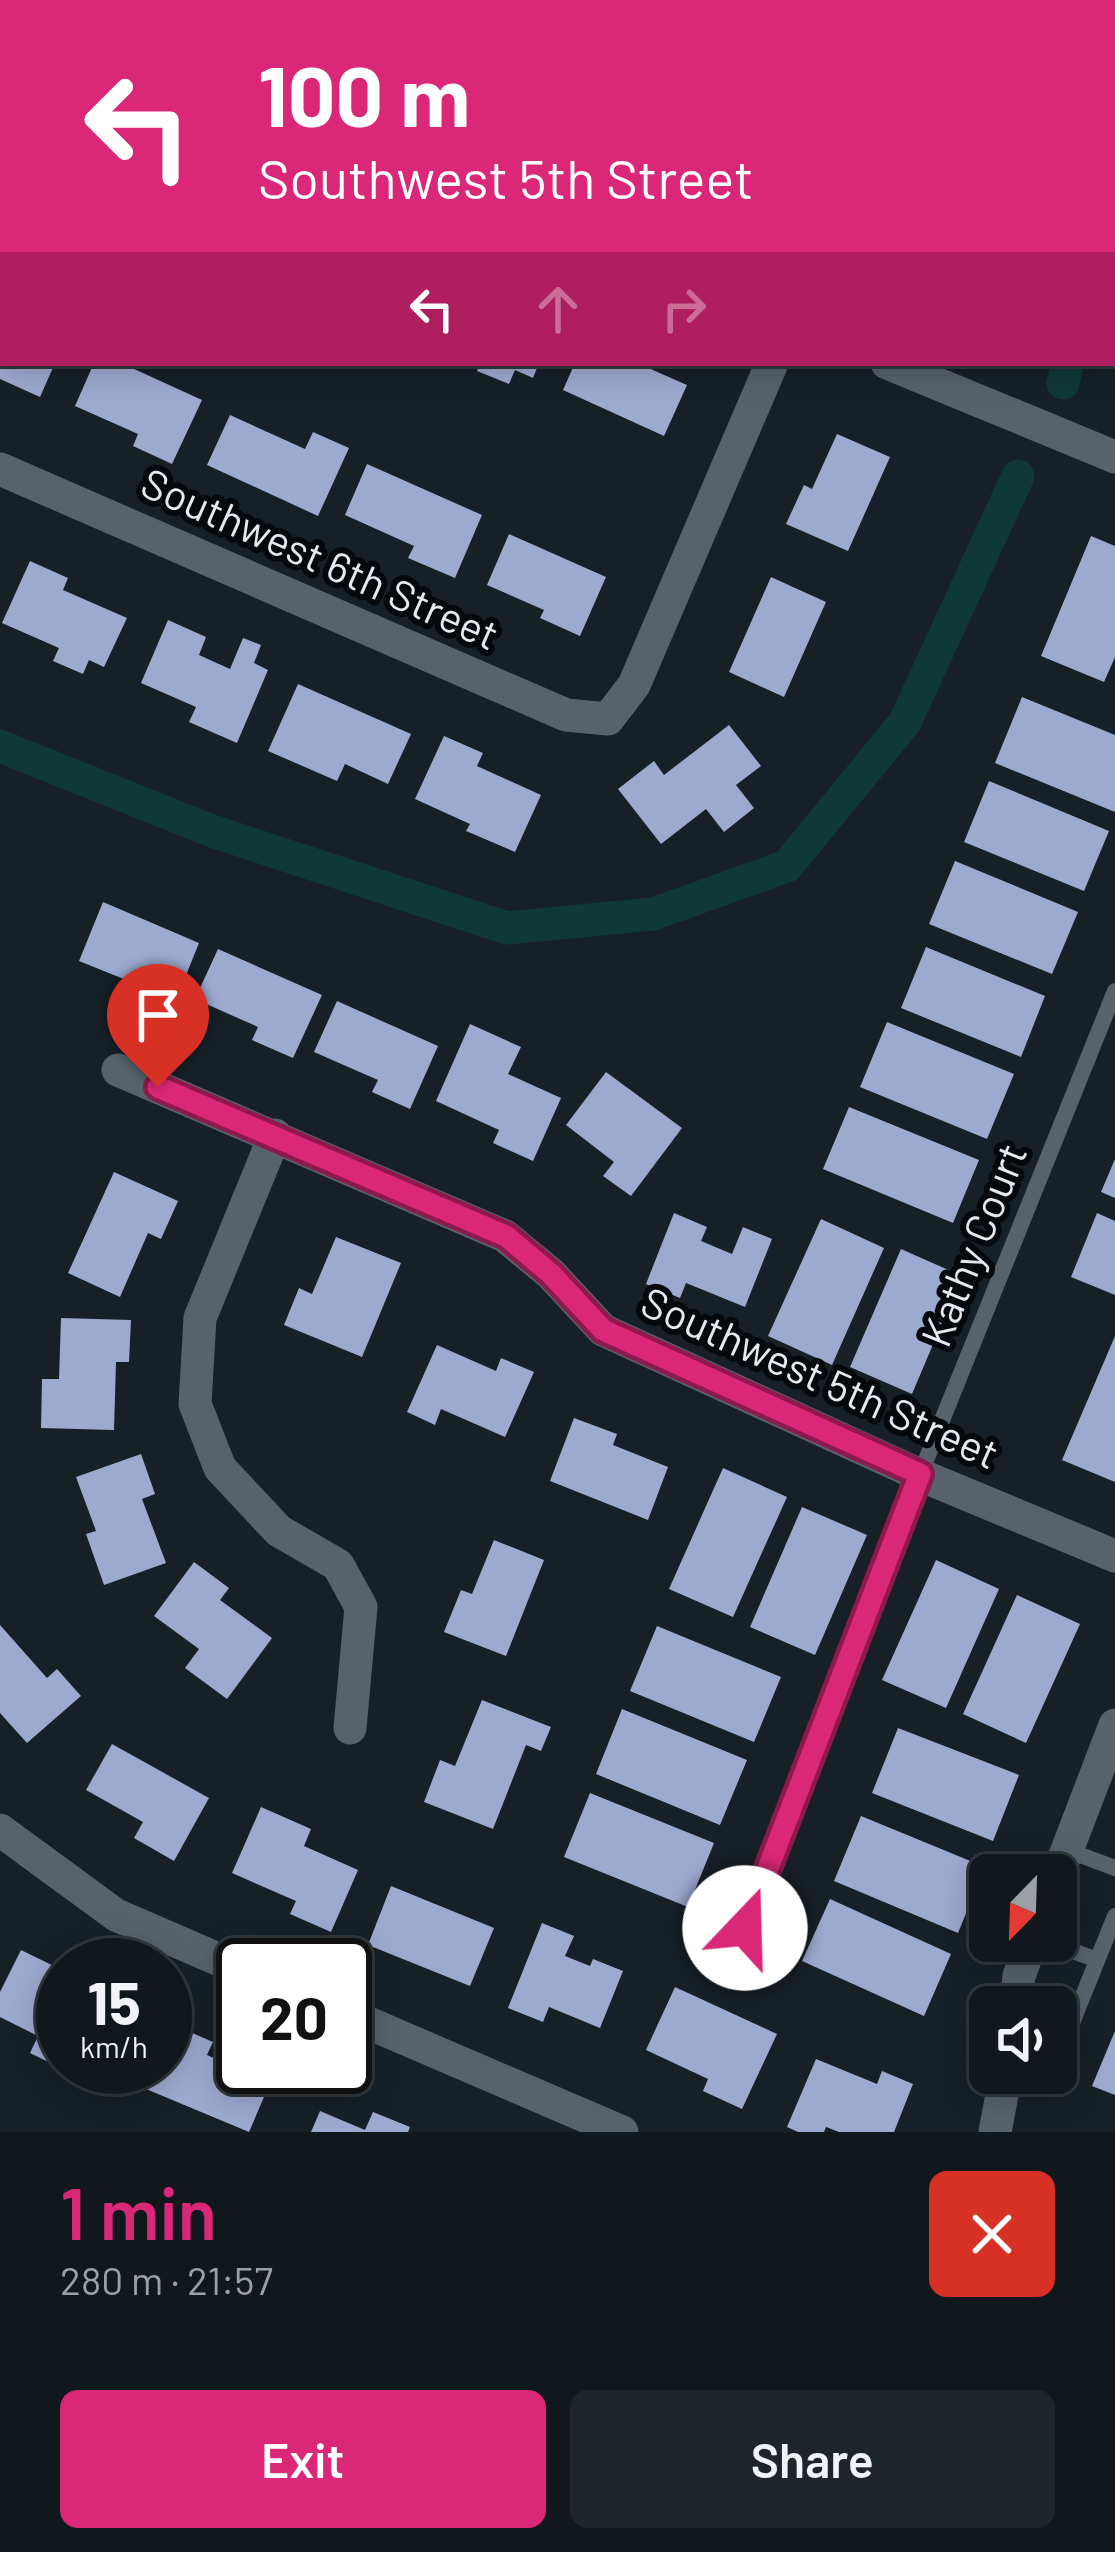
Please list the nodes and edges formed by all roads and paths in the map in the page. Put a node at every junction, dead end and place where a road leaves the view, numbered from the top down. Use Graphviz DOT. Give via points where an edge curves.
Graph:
graph roads {
  1 [pos="771,366"];
  2 [pos="895,366"];
  3 [pos="1113,451"];
  4 [pos="0,469"];
  5 [pos="1115,992"];
  6 [pos="118,1070"];
  7 [pos="275,1135"];
  8 [pos="920,1474"];
  9 [pos="1115,1556"];
  10 [pos="1115,1725"];
  11 [pos="350,1728"];
  12 [pos="1108,1767"];
  13 [pos="0,1830"];
  14 [pos="1067,1854"];
  15 [pos="1077,1866"];
  16 [pos="1115,1868"];
  17 [pos="1115,1916"];
  18 [pos="745,1928"];
  19 [pos="1077,1953"];
  20 [pos="216,1958"];
  21 [pos="1097,1960"];
  22 [pos="1077,2010"];
  23 [pos="372,2025"];
  24 [pos="1002,2094"];
  25 [pos="622,2132"];
  26 [pos="995,2132"];
  1 -- 4 [label="street, Southwest 6th Street" via="634,686 608,719 566,715"];
  2 -- 3 [label="street"];
  5 -- 8 [label="lane, Kathy Court"];
  6 -- 7 [label="street, Southwest 5th Street"];
  7 -- 8 [label="street, Southwest 5th Street" via="506,1236 603,1330"];
  7 -- 11 [label="street" via="200,1318 195,1405 220,1468 279,1531 338,1565 361,1607"];
  8 -- 9 [label="street, Southwest 5th Street"];
  8 -- 18 [label="lane, Kathy Court"];
  10 -- 12 [label="street"];
  12 -- 14 [label="street"];
  13 -- 20 [label="street" via="116,1915"];
  15 -- 16 [label="lane"];
  17 -- 21 [label="lane"];
  19 -- 21 [label="lane"];
  21 -- 22 [label="lane"];
  23 -- 25 [label="street"];
  24 -- 26 [label="street"];
}
